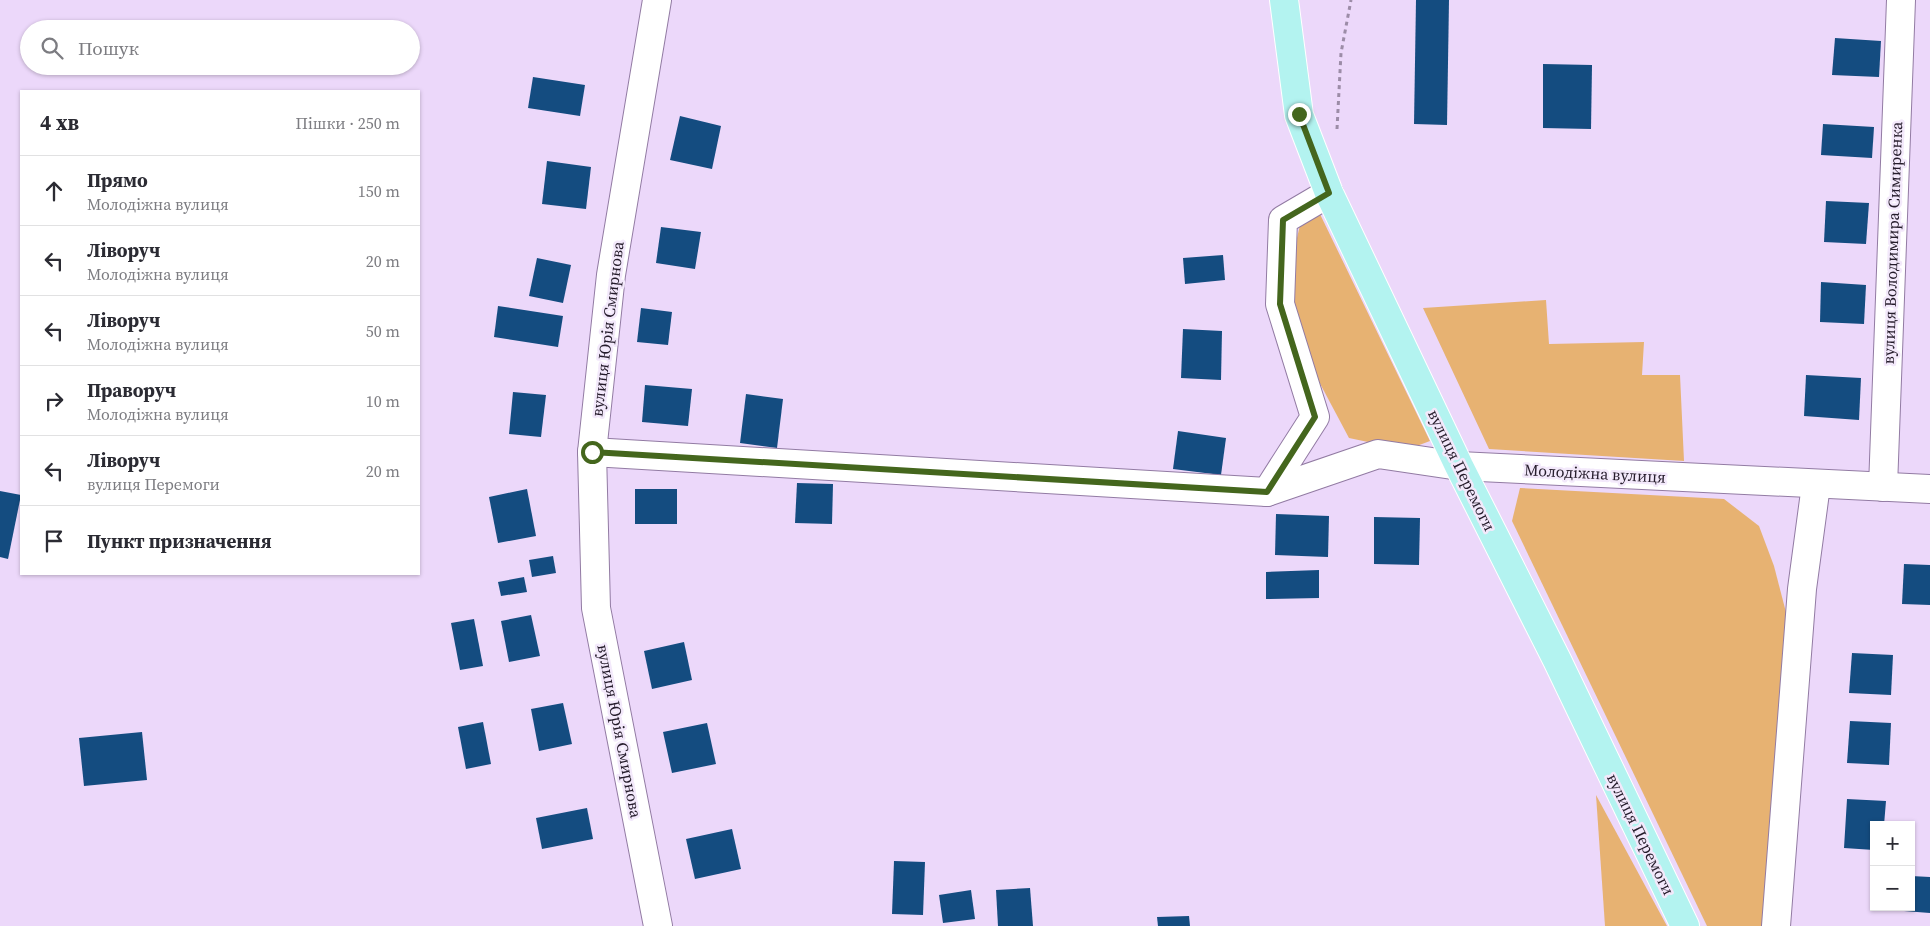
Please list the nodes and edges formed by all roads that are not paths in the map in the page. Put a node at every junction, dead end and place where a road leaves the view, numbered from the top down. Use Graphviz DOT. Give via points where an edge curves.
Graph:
graph roads {
  1 [pos="657,0"];
  2 [pos="1284,0"];
  3 [pos="1901,0"];
  4 [pos="1329,193"];
  5 [pos="592,452"];
  6 [pos="1459,466"];
  7 [pos="1816,485"];
  8 [pos="1883,487"];
  9 [pos="1930,489"];
  10 [pos="1267,492"];
  11 [pos="658,926"];
  12 [pos="1685,926"];
  13 [pos="1776,926"];
  1 -- 5 [label="street, вулиця Юрія Смирнова" via="611,275"];
  2 -- 4 [label="main road, вулиця Перемоги" via="1299,114"];
  3 -- 8 [label="street, вулиця Володимира Симиренка"];
  4 -- 6 [label="main road, вулиця Перемоги"];
  4 -- 10 [label="street" via="1283,220 1280,304 1315,417"];
  5 -- 10 [label="street, Молодіжна вулиця"];
  5 -- 11 [label="street, вулиця Юрія Смирнова" via="596,608"];
  6 -- 7 [label="street, Молодіжна вулиця"];
  6 -- 10 [label="street, Молодіжна вулиця" via="1378,454"];
  6 -- 12 [label="main road, вулиця Перемоги"];
  7 -- 8 [label="street, Молодіжна вулиця"];
  7 -- 13 [label="street" via="1802,589"];
  8 -- 9 [label="street, Молодіжна вулиця"];
}
